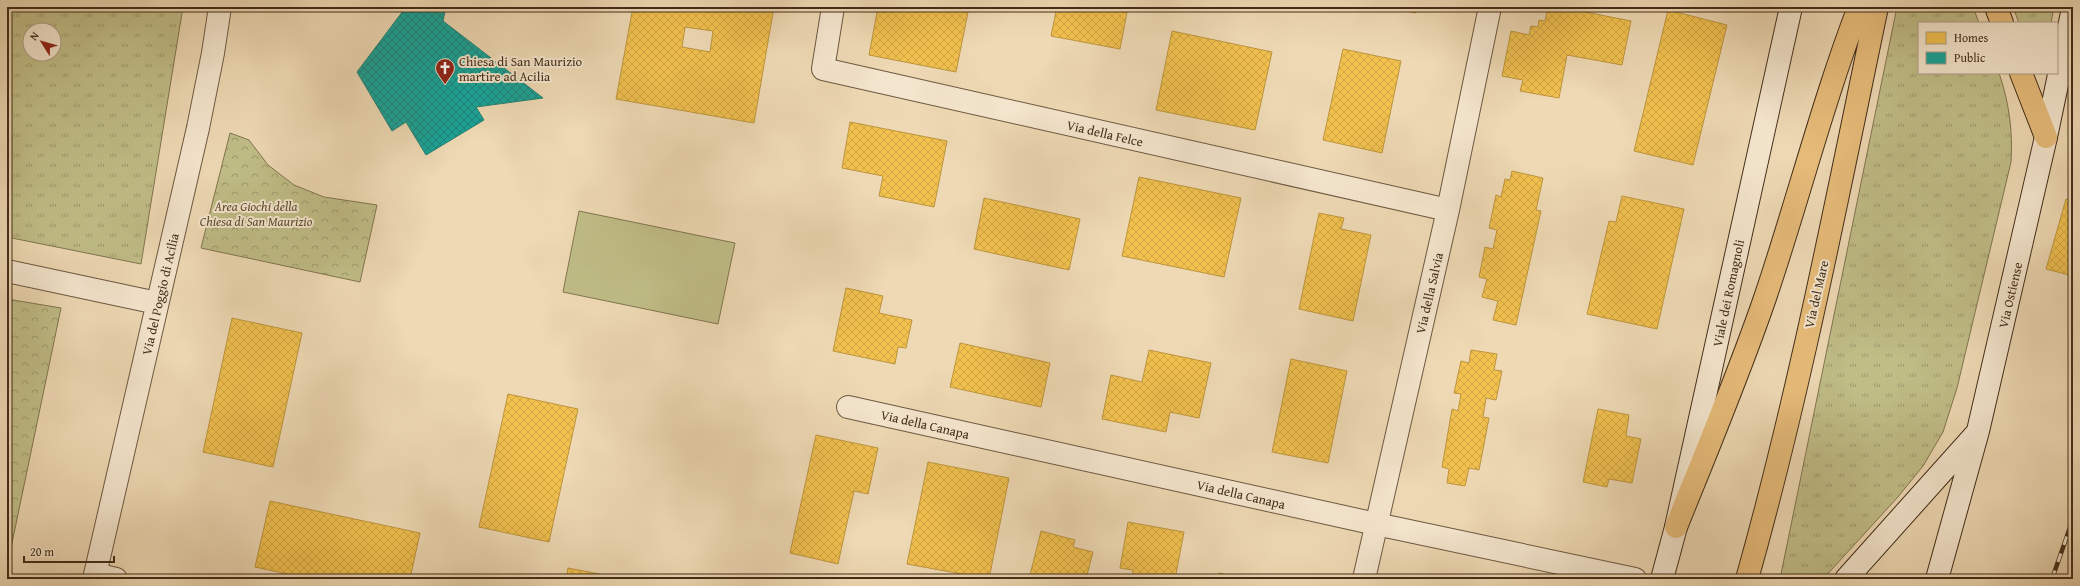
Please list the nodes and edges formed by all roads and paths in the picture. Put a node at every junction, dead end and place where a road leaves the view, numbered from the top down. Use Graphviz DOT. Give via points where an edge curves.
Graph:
graph roads {
  1 [pos="220,7"];
  2 [pos="833,7"];
  3 [pos="1490,7"];
  4 [pos="1791,7"];
  5 [pos="1859,7"];
  6 [pos="1876,7"];
  7 [pos="1996,7"];
  8 [pos="2073,8"];
  9 [pos="2002,22"];
  10 [pos="2021,74"];
  11 [pos="2046,137"];
  12 [pos="1448,210"];
  13 [pos="7,271"];
  14 [pos="157,303"];
  15 [pos="848,407"];
  16 [pos="1978,431"];
  17 [pos="1376,524"];
  18 [pos="1676,527"];
  19 [pos="94,577"];
  20 [pos="116,579"];
  21 [pos="1364,579"];
  22 [pos="1635,579"];
  23 [pos="1662,579"];
  24 [pos="1747,579"];
  25 [pos="1846,579"];
  26 [pos="1937,579"];
  1 -- 14 [label="street, Via del Poggio di Acilia" via="202,108"];
  2 -- 12 [label="street, Via della Felce" via="823,69"];
  3 -- 12 [label="street, Via della Salvia"];
  4 -- 18 [label="street, Viale dei Romagnoli"];
  5 -- 18 [label="main road" via="1828,96 1757,322"];
  6 -- 24 [label="main road, Via del Mare" via="1834,214 1770,494"];
  7 -- 9 [label="main road"];
  8 -- 11 [label="street, Via Ostiense"];
  10 -- 11 [label="main road"];
  11 -- 16 [label="street, Via Ostiense"];
  12 -- 17 [label="street, Via della Salvia"];
  13 -- 14 [label="street"];
  14 -- 19 [label="street, Via del Poggio di Acilia"];
  15 -- 17 [label="street, Via della Canapa"];
  16 -- 25 [label="street"];
  16 -- 26 [label="street, Via Ostiense"];
  17 -- 21 [label="street, Via della Salvia"];
  17 -- 22 [label="street, Via della Canapa"];
  18 -- 23 [label="street, Viale dei Romagnoli"];
  19 -- 20 [label="street"];
}
